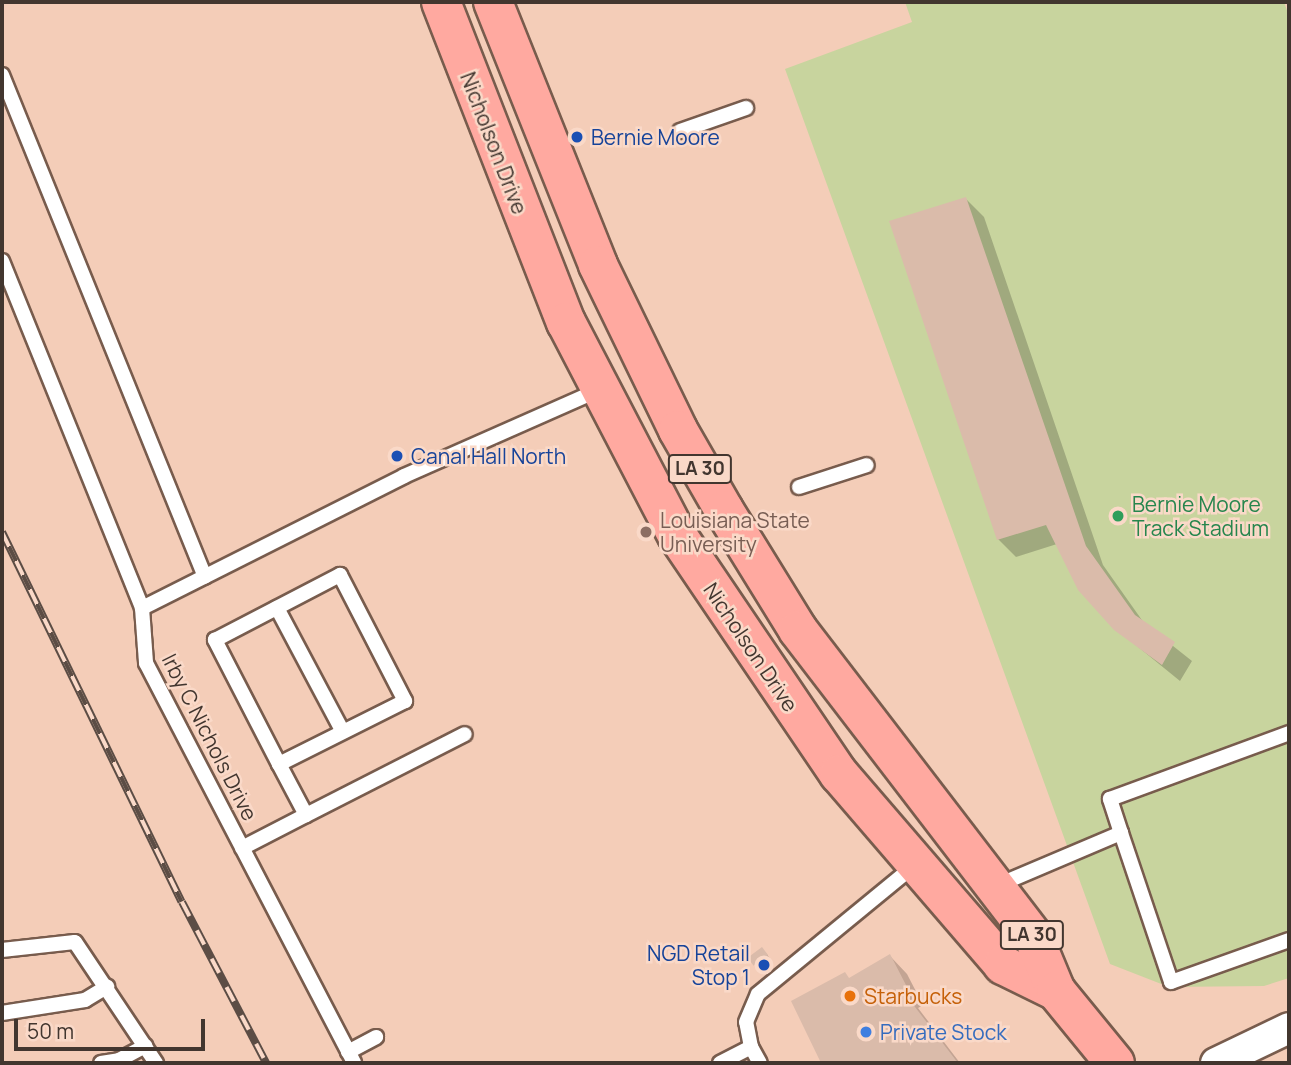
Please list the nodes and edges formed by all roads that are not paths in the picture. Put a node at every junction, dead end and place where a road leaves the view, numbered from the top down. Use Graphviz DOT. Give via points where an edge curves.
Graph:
graph roads {
  1 [pos="440,2"];
  2 [pos="493,2"];
  3 [pos="2,75"];
  4 [pos="746,108"];
  5 [pos="680,131"];
  6 [pos="2,261"];
  7 [pos="599,389"];
  8 [pos="867,465"];
  9 [pos="799,487"];
  10 [pos="724,510"];
  11 [pos="205,577"];
  12 [pos="142,608"];
  13 [pos="277,608"];
  14 [pos="779,689"];
  15 [pos="343,732"];
  16 [pos="1289,733"];
  17 [pos="465,734"];
  18 [pos="895,747"];
  19 [pos="279,764"];
  20 [pos="306,815"];
  21 [pos="1121,833"];
  22 [pos="242,848"];
  23 [pos="916,864"];
  24 [pos="995,886"];
  25 [pos="1289,940"];
  26 [pos="2,950"];
  27 [pos="107,987"];
  28 [pos="1056,991"];
  29 [pos="2,1013"];
  30 [pos="1289,1028"];
  31 [pos="376,1037"];
  32 [pos="145,1046"];
  33 [pos="751,1047"];
  34 [pos="351,1058"];
  35 [pos="101,1063"];
  36 [pos="156,1063"];
  37 [pos="720,1063"];
  38 [pos="760,1063"];
  39 [pos="1115,1063"];
  40 [pos="1216,1063"];
  1 -- 7 [label="main road, Nicholson Drive / LA 30" via="521,212"];
  2 -- 10 [label="main road, Nicholson Drive / LA 30" via="598,265 666,407"];
  3 -- 11 [label="lane"];
  4 -- 5 [label="lane"];
  6 -- 12 [label="lane, Irby C Nichols Drive"];
  7 -- 10 [label="main road" via="617,382 637,388 674,452"];
  7 -- 11 [label="lane" via="404,476"];
  7 -- 14 [label="main road, Nicholson Drive / LA 30" via="677,535"];
  8 -- 9 [label="lane"];
  10 -- 18 [label="main road, Nicholson Drive / LA 30" via="798,630"];
  11 -- 12 [label="lane"];
  12 -- 22 [label="lane, Irby C Nichols Drive" via="146,663"];
  13 -- 15 [label="lane"];
  13 -- 15 [label="lane" via="340,575 405,701"];
  13 -- 19 [label="lane" via="215,640"];
  14 -- 18 [label="main road" via="807,698 851,756 862,760"];
  14 -- 23 [label="main road, Nicholson Drive / LA 30" via="839,774"];
  15 -- 19 [label="lane"];
  16 -- 21 [label="lane" via="1110,799"];
  17 -- 20 [label="lane"];
  18 -- 24 [label="main road, Nicholson Drive / LA 30"];
  19 -- 20 [label="lane"];
  20 -- 22 [label="lane"];
  21 -- 24 [label="lane"];
  21 -- 25 [label="lane" via="1171,982"];
  22 -- 34 [label="lane, Irby C Nichols Drive"];
  23 -- 28 [label="main road, Nicholson Drive / LA 30" via="1003,965"];
  23 -- 33 [label="lane" via="758,994 746,1022"];
  24 -- 28 [label="main road, Nicholson Drive / LA 30" via="1034,938"];
  26 -- 27 [label="lane" via="75,942"];
  27 -- 29 [label="lane" via="85,1000"];
  27 -- 32 [label="lane"];
  28 -- 39 [label="main road, Nicholson Drive / LA 30"];
  30 -- 40 [label="street"];
  31 -- 34 [label="lane"];
  32 -- 35 [label="lane" via="119,1060"];
  32 -- 36 [label="lane"];
  33 -- 37 [label="lane"];
  33 -- 38 [label="lane"];
}
